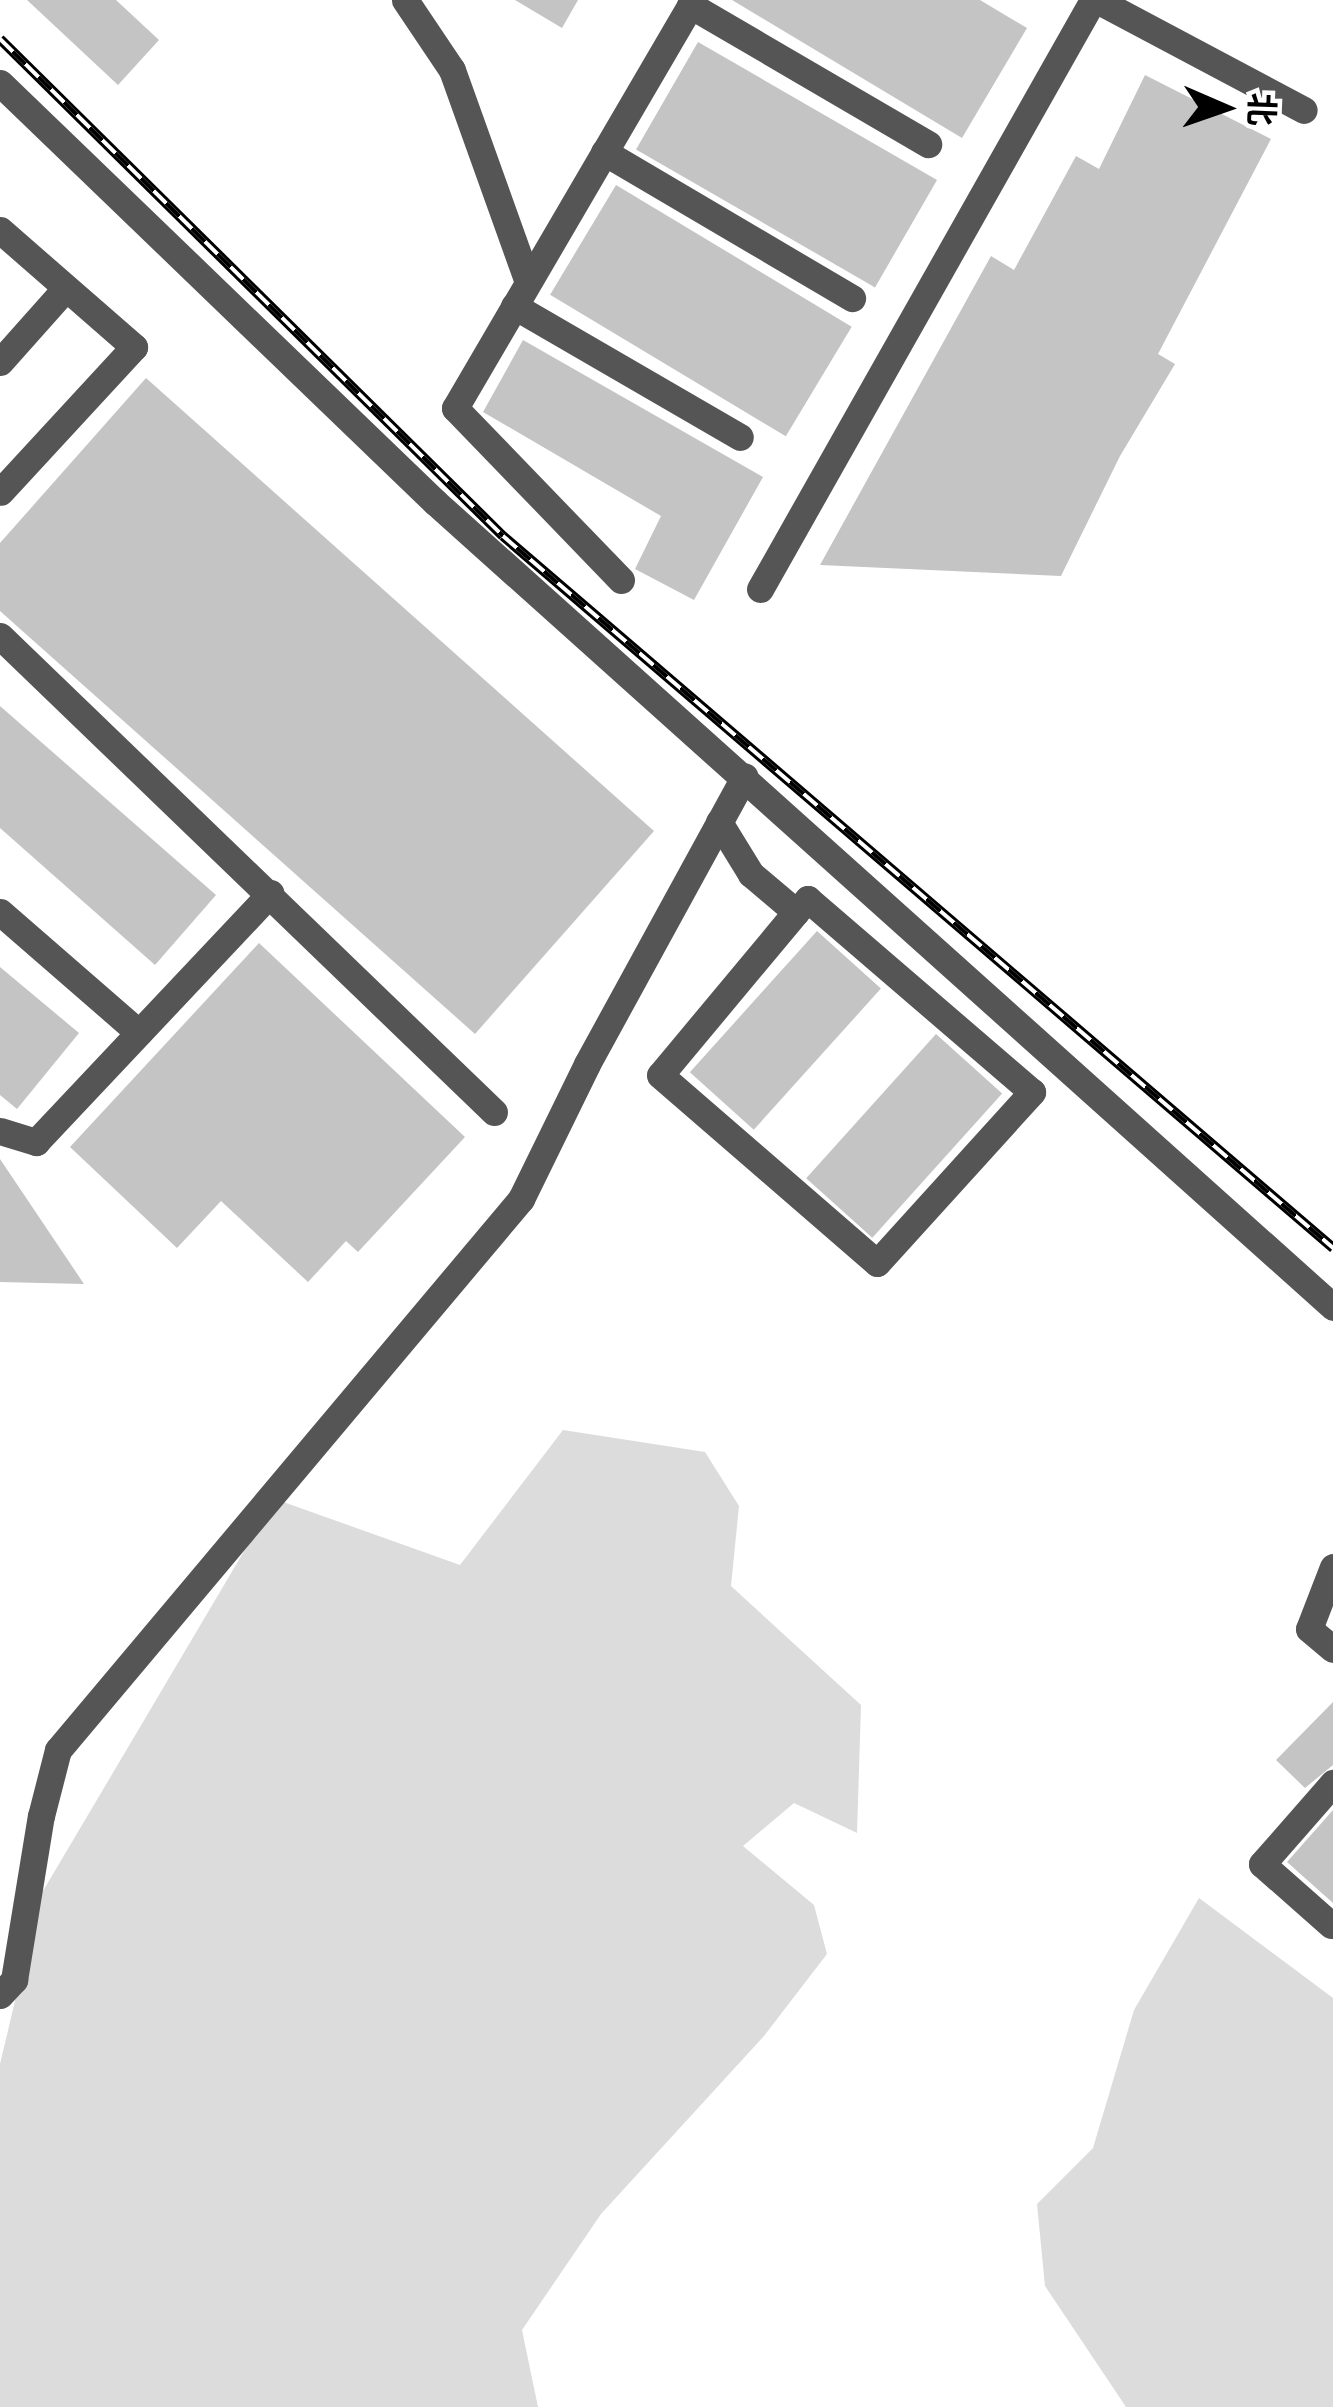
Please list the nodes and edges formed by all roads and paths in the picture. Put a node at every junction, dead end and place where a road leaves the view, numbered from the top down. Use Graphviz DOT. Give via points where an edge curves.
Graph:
graph roads {
  1 [pos="405,0"];
  2 [pos="1095,0"];
  3 [pos="691,2"];
  4 [pos="0,83"];
  5 [pos="1304,110"];
  6 [pos="928,143"];
  7 [pos="604,152"];
  8 [pos="0,230"];
  9 [pos="66,288"];
  10 [pos="521,294"];
  11 [pos="852,298"];
  12 [pos="0,362"];
  13 [pos="740,437"];
  14 [pos="0,492"];
  15 [pos="621,580"];
  16 [pos="760,589"];
  17 [pos="0,636"];
  18 [pos="745,776"];
  19 [pos="719,822"];
  20 [pos="271,893"];
  21 [pos="0,912"];
  22 [pos="796,912"];
  23 [pos="139,1033"];
  24 [pos="494,1112"];
  25 [pos="0,1131"];
  26 [pos="1333,1307"];
  27 [pos="1333,1567"];
  28 [pos="1333,1649"];
  29 [pos="1333,1783"];
  30 [pos="1332,1924"];
  31 [pos="0,1995"];
  1 -- 10 [label="street" via="452,70"];
  2 -- 5 [label="street"];
  2 -- 16 [label="street"];
  3 -- 6 [label="street"];
  3 -- 7 [label="street"];
  4 -- 18 [label="street" via="435,502"];
  7 -- 10 [label="street"];
  7 -- 11 [label="street"];
  8 -- 9 [label="street"];
  9 -- 12 [label="street"];
  9 -- 14 [label="street" via="134,347"];
  10 -- 13 [label="street"];
  10 -- 15 [label="street" via="454,408"];
  17 -- 20 [label="street"];
  18 -- 19 [label="street"];
  18 -- 26 [label="street"];
  19 -- 22 [label="street" via="751,874"];
  19 -- 31 [label="street" via="521,1199 58,1750 14,1980"];
  20 -- 23 [label="street"];
  20 -- 24 [label="street"];
  21 -- 23 [label="street"];
  22 -- 22 [label="street" via="660,1075 877,1262 1032,1092 808,899"];
  23 -- 25 [label="street" via="36,1142"];
  27 -- 28 [label="street" via="1309,1629"];
  29 -- 30 [label="street" via="1262,1864"];
}
